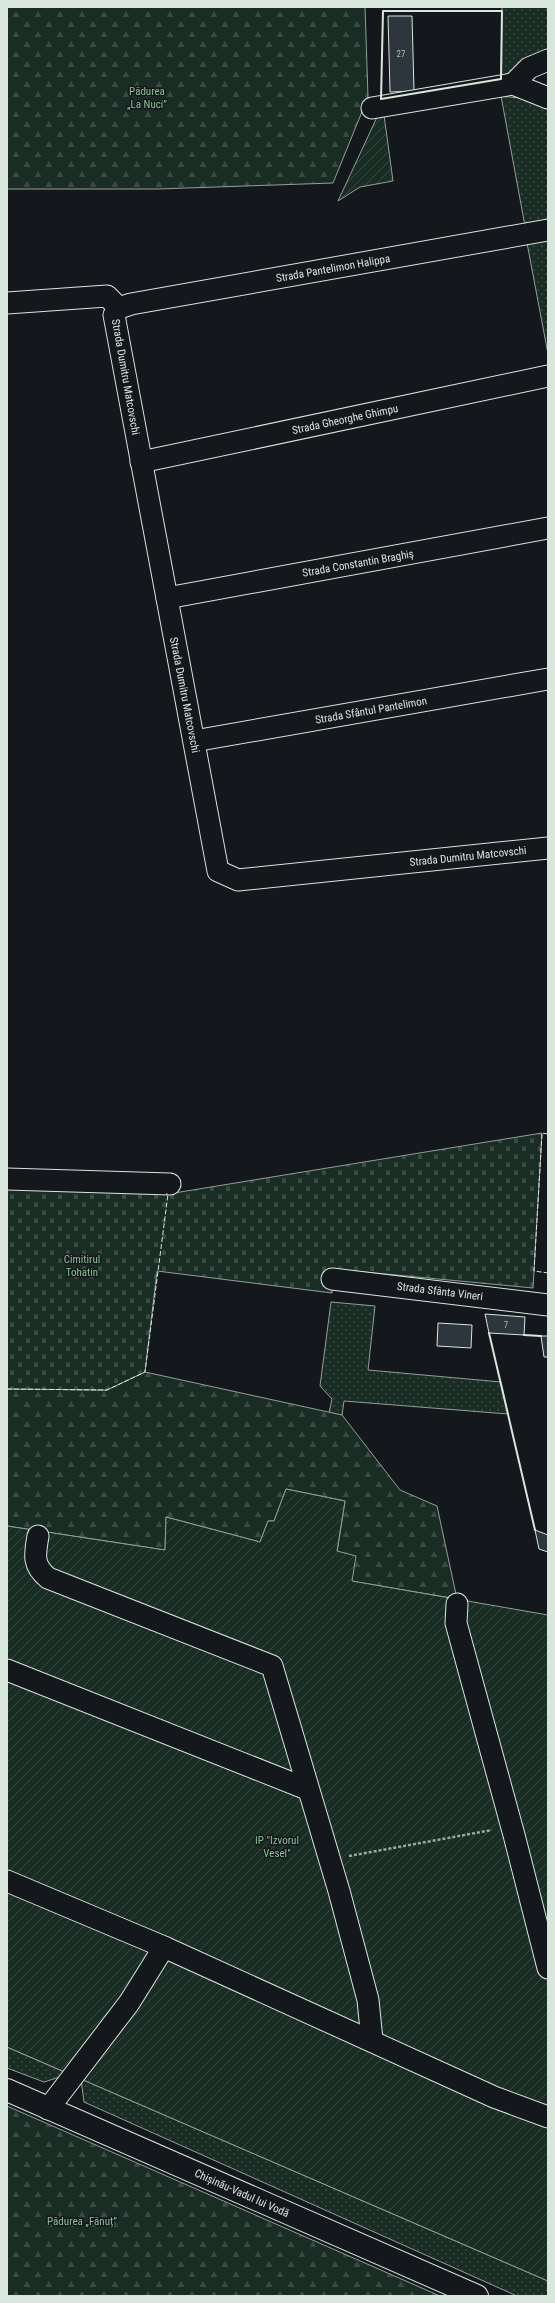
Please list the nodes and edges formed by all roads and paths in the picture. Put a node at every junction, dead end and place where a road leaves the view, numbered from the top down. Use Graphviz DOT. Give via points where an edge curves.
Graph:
graph roads {
  1 [pos="548,60"];
  2 [pos="513,84"];
  3 [pos="548,98"];
  4 [pos="372,108"];
  5 [pos="548,230"];
  6 [pos="7,303"];
  7 [pos="119,308"];
  8 [pos="548,376"];
  9 [pos="141,462"];
  10 [pos="548,528"];
  11 [pos="167,598"];
  12 [pos="548,679"];
  13 [pos="194,741"];
  14 [pos="548,848"];
  15 [pos="7,1179"];
  16 [pos="170,1184"];
  17 [pos="332,1279"];
  18 [pos="548,1305"];
  19 [pos="38,1536"];
  20 [pos="457,1604"];
  21 [pos="7,1670"];
  22 [pos="307,1789"];
  23 [pos="512,1827"];
  24 [pos="329,1860"];
  25 [pos="7,1881"];
  26 [pos="164,1947"];
  27 [pos="548,1968"];
  28 [pos="372,2040"];
  29 [pos="7,2090"];
  30 [pos="48,2109"];
  31 [pos="548,2117"];
  32 [pos="477,2296"];
  1 -- 2 [label="street" via="529,68"];
  2 -- 3 [label="street"];
  2 -- 4 [label="street"];
  5 -- 7 [label="street, Strada Pantelimon Halippa"];
  6 -- 7 [label="street, Strada Dumitru Matcovschi" via="107,296"];
  7 -- 9 [label="street, Strada Dumitru Matcovschi" via="114,315"];
  8 -- 9 [label="street, Strada Gheorghe Ghimpu"];
  9 -- 11 [label="street, Strada Dumitru Matcovschi"];
  10 -- 11 [label="street, Strada Constantin Braghiş"];
  11 -- 13 [label="street, Strada Dumitru Matcovschi"];
  12 -- 13 [label="street, Strada Sfântul Pantelimon"];
  13 -- 14 [label="street, Strada Dumitru Matcovschi" via="218,871 238,880"];
  15 -- 16 [label="street"];
  17 -- 18 [label="street, Strada Sfânta Vineri"];
  19 -- 22 [label="street" via="35,1556 39,1570 48,1578 272,1666"];
  20 -- 23 [label="street" via="456,1623"];
  21 -- 22 [label="street"];
  22 -- 24 [label="street"];
  23 -- 24 [label="path"];
  23 -- 27 [label="street"];
  24 -- 28 [label="street" via="368,2000"];
  25 -- 26 [label="street"];
  26 -- 28 [label="street"];
  26 -- 30 [label="street" via="129,2002"];
  28 -- 31 [label="street" via="494,2097"];
  29 -- 30 [label="main road, Chișinău-Vadul lui Vodă"];
  30 -- 32 [label="main road, Chișinău-Vadul lui Vodă"];
}
